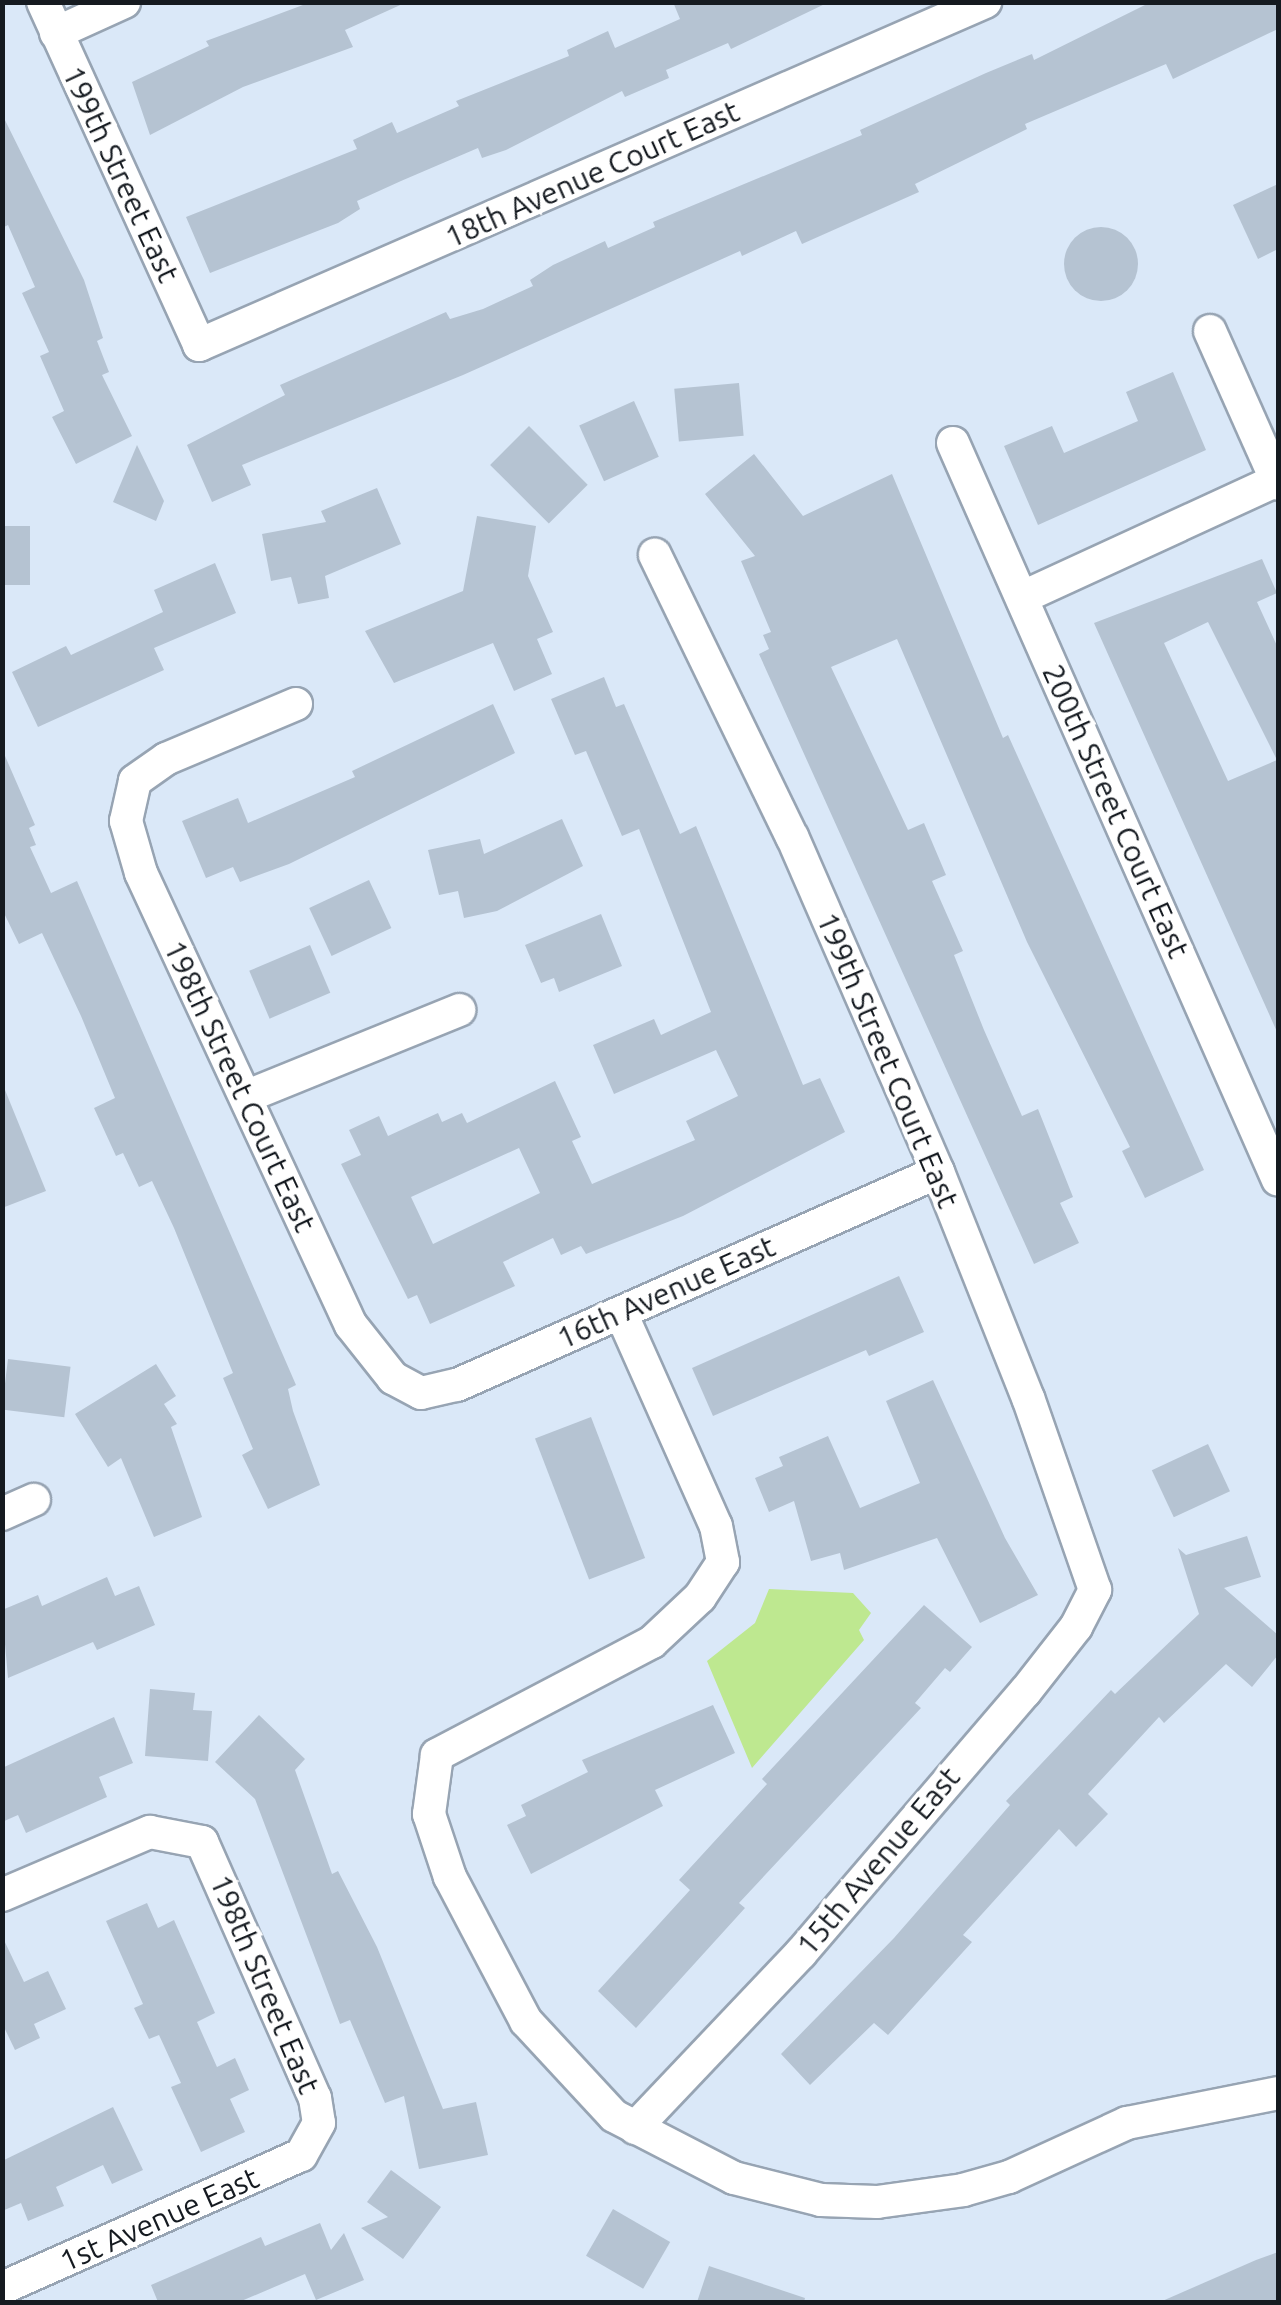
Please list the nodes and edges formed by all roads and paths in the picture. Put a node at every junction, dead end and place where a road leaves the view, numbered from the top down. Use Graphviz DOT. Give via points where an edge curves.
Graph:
graph roads {
  1 [pos="43,2"];
  2 [pos="124,2"];
  3 [pos="985,2"];
  4 [pos="56,32"];
  5 [pos="1210,331"];
  6 [pos="199,345"];
  7 [pos="953,443"];
  8 [pos="1278,482"];
  9 [pos="654,555"];
  10 [pos="1022,597"];
  11 [pos="296,704"];
  12 [pos="459,1010"];
  13 [pos="250,1095"];
  14 [pos="938,1172"];
  15 [pos="1278,1180"];
  16 [pos="621,1313"];
  17 [pos="393,1378"];
  18 [pos="34,1500"];
  19 [pos="2,1514"];
  20 [pos="1093,1578"];
  21 [pos="2,1896"];
  22 [pos="1278,2093"];
  23 [pos="635,2128"];
  24 [pos="312,2144"];
  25 [pos="2,2288"];
  1 -- 4 [label="street, 199th Street East"];
  2 -- 4 [label="street"];
  3 -- 6 [label="street, 18th Avenue Court East"];
  4 -- 6 [label="street, 199th Street East"];
  5 -- 8 [label="street"];
  7 -- 10 [label="street, 200th Street Court East"];
  8 -- 10 [label="street"];
  9 -- 14 [label="street, 199th Street Court East" via="792,837"];
  10 -- 15 [label="street, 200th Street Court East"];
  11 -- 13 [label="street, 198th Street Court East" via="166,758 134,781 126,821 141,873"];
  12 -- 13 [label="street"];
  13 -- 17 [label="street, 198th Street Court East" via="351,1325"];
  14 -- 16 [label="street, 16th Avenue East"];
  14 -- 20 [label="street, 199th Street Court East"];
  16 -- 17 [label="street, 16th Avenue East" via="438,1392 420,1393"];
  16 -- 23 [label="street" via="716,1526 723,1562 700,1597 652,1642 585,1683 459,1738 437,1755 430,1814 450,1877 526,2021 567,2070"];
  18 -- 19 [label="street"];
  20 -- 23 [label="street, 15th Avenue East" via="1076,1626 1025,1692 801,1953"];
  21 -- 24 [label="street, 198th Street East" via="150,1832 202,1842 315,2098 319,2122"];
  22 -- 23 [label="street" via="1127,2123 1008,2178 878,2202 821,2200 734,2178"];
  24 -- 25 [label="street, 1st Avenue East" via="302,2156"];
}
